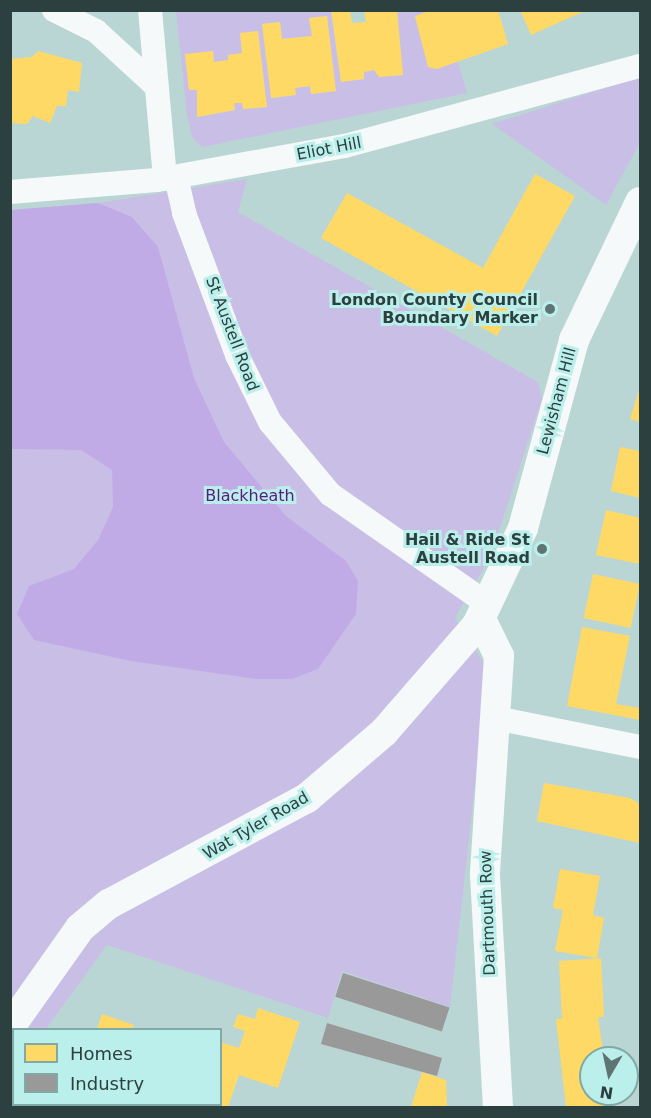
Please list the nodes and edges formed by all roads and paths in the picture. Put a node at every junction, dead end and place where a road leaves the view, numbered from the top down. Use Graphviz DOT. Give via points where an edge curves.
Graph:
graph roads {
  1 [pos="54,10"];
  2 [pos="150,10"];
  3 [pos="640,66"];
  4 [pos="154,85"];
  5 [pos="171,178"];
  6 [pos="10,192"];
  7 [pos="640,202"];
  8 [pos="484,612"];
  9 [pos="495,718"];
  10 [pos="640,747"];
  11 [pos="10,1027"];
  12 [pos="498,1107"];
  1 -- 4 [label="street" via="96,31"];
  2 -- 4 [label="street, St Austell Road"];
  3 -- 5 [label="street, Eliot Hill" via="391,136"];
  4 -- 5 [label="street, St Austell Road"];
  5 -- 6 [label="street, Eliot Hill"];
  5 -- 8 [label="street, St Austell Road" via="237,355 270,422 330,494"];
  7 -- 8 [label="street, Lewisham Hill" via="574,340 523,528"];
  8 -- 9 [label="street" via="499,656"];
  8 -- 11 [label="street, Wat Tyler Road" via="354,762 307,798 110,904 80,928"];
  9 -- 10 [label="street"];
  9 -- 12 [label="street, Dartmouth Row" via="485,875"];
}
